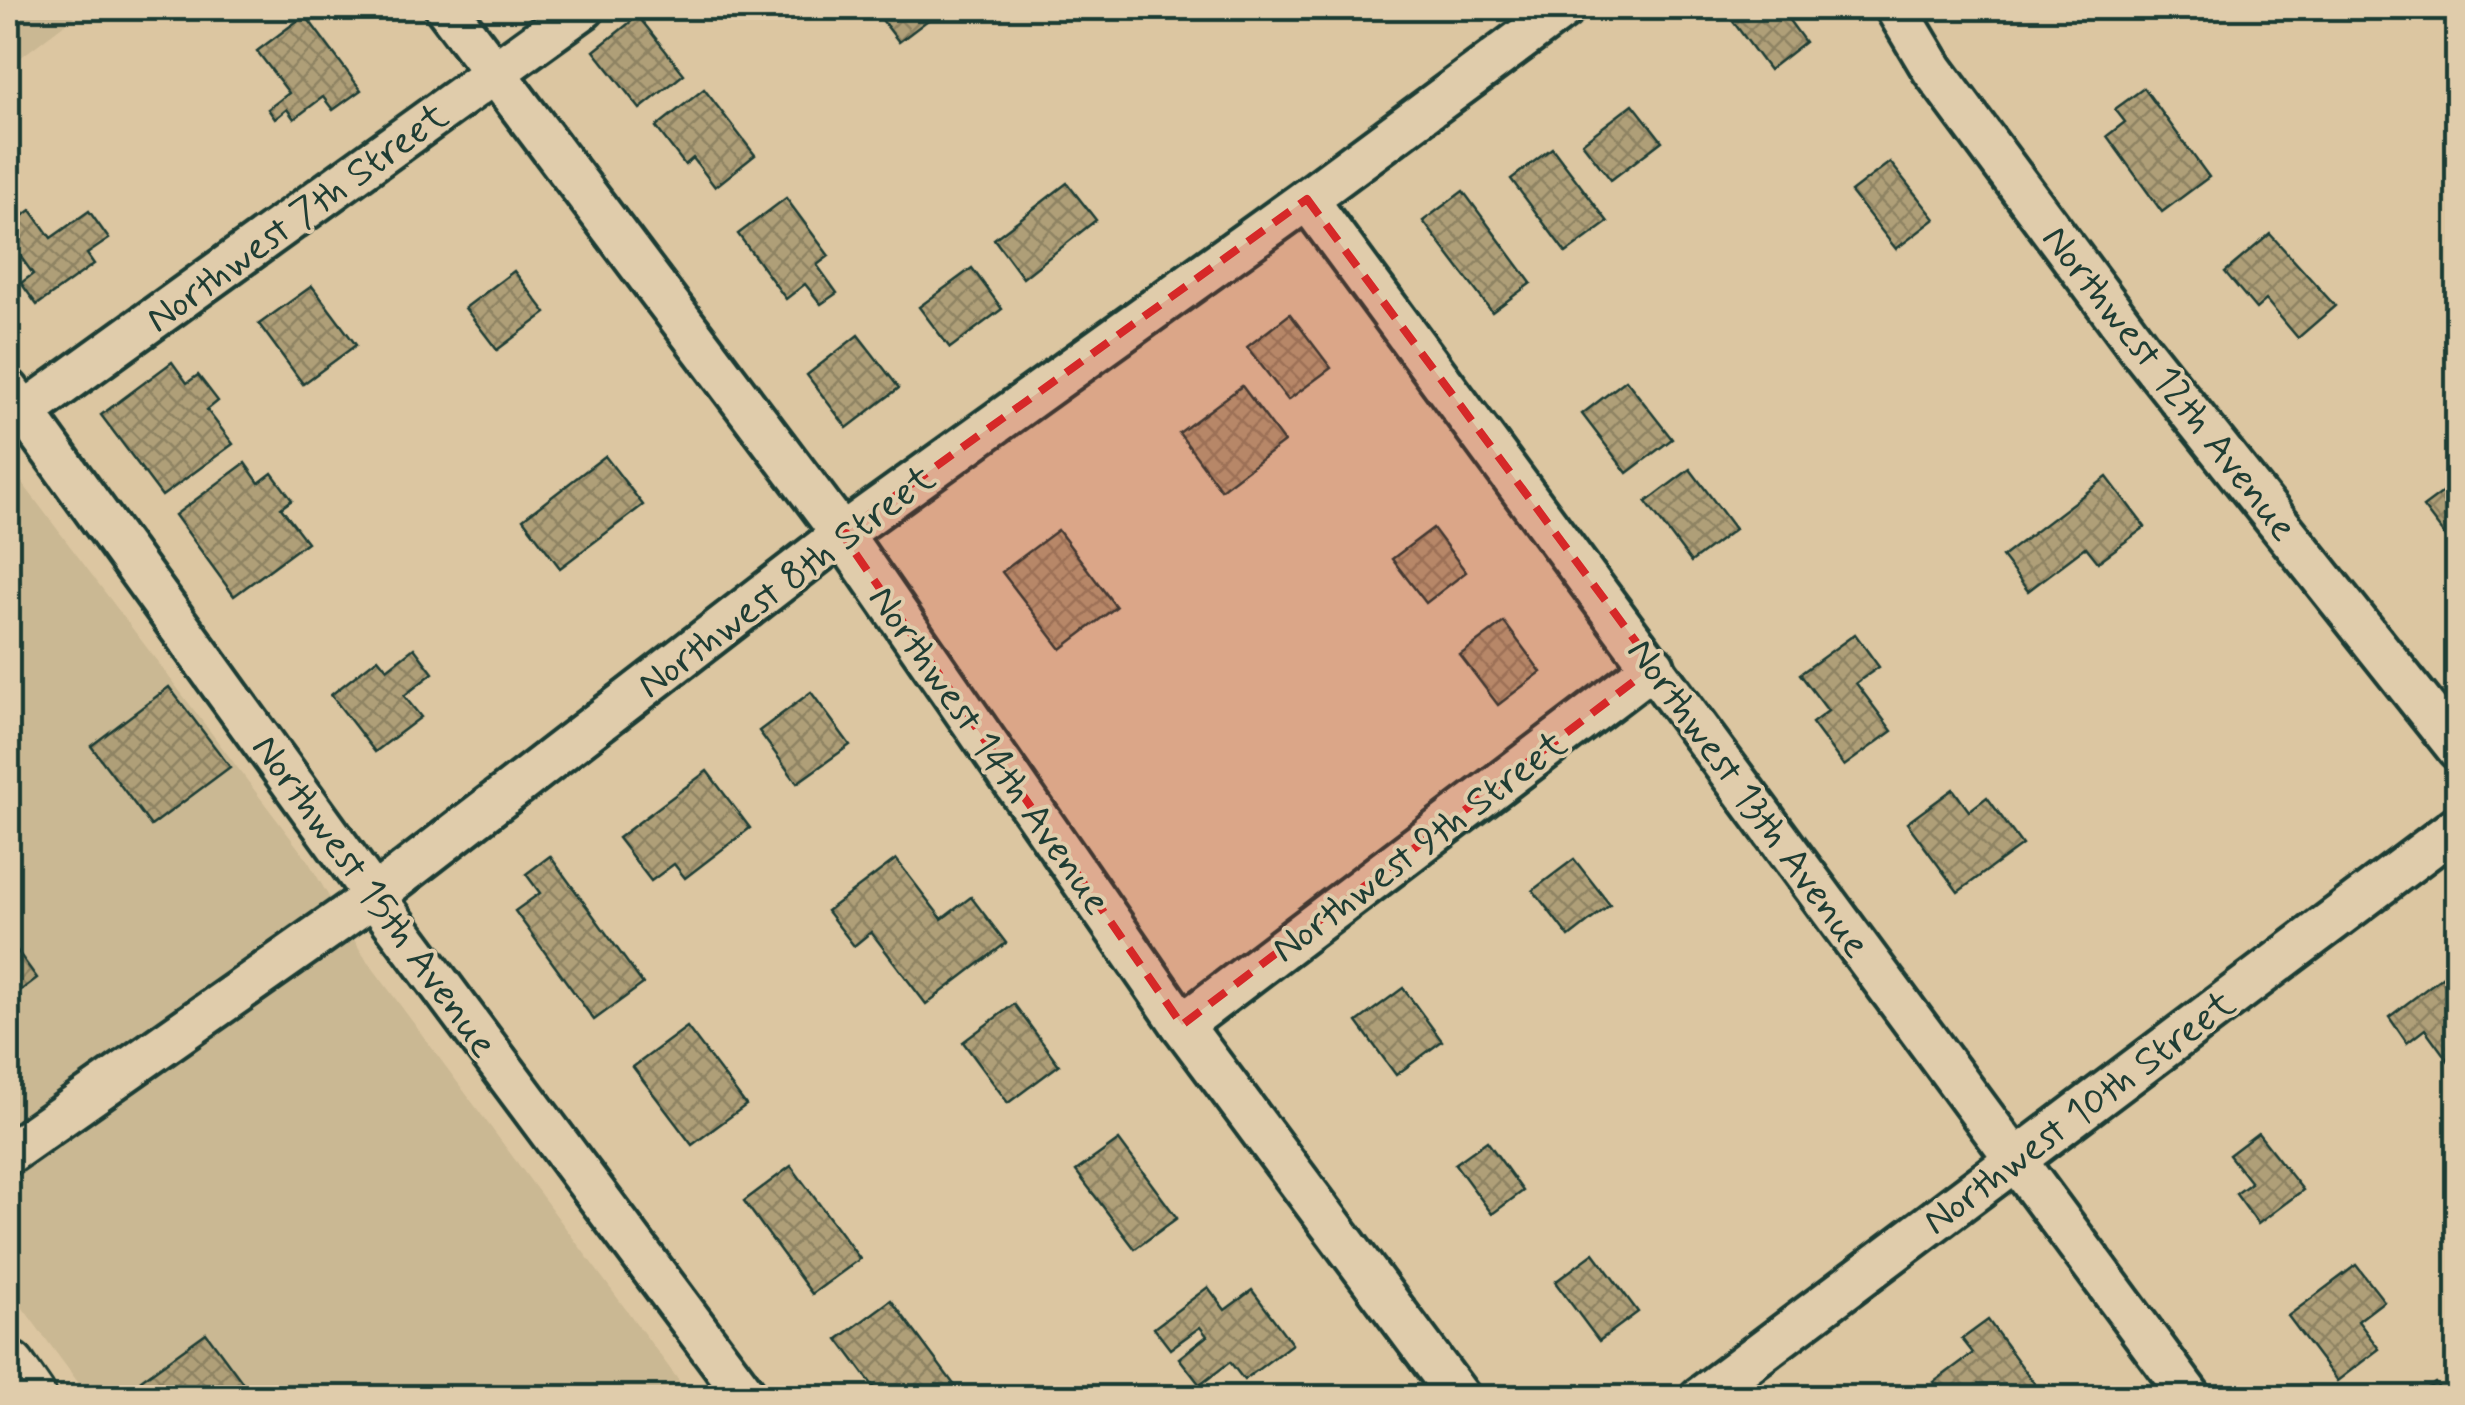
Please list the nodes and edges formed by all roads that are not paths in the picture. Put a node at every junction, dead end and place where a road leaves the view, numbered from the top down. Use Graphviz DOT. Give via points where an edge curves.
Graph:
graph roads {
  1 [pos="446,8"];
  2 [pos="584,8"];
  3 [pos="1564,8"];
  4 [pos="1896,8"];
  5 [pos="495,74"];
  6 [pos="1307,199"];
  7 [pos="13,408"];
  8 [pos="842,534"];
  9 [pos="1654,666"];
  10 [pos="2458,749"];
  11 [pos="2458,826"];
  12 [pos="374,896"];
  13 [pos="1182,1025"];
  14 [pos="8,1154"];
  15 [pos="2015,1158"];
  16 [pos="8,1370"];
  17 [pos="28,1398"];
  18 [pos="748,1398"];
  19 [pos="1460,1398"];
  20 [pos="1700,1398"];
  21 [pos="2191,1398"];
  1 -- 5 [label="street, Northwest 14th Avenue"];
  2 -- 5 [label="street, Northwest 7th Street"];
  3 -- 6 [label="street, Northwest 8th Street"];
  4 -- 10 [label="street, Northwest 12th Avenue" via="1933,70 2143,352"];
  5 -- 7 [label="street, Northwest 7th Street"];
  5 -- 8 [label="street, Northwest 14th Avenue"];
  6 -- 8 [label="street, Northwest 8th Street"];
  6 -- 9 [label="street, Northwest 13th Avenue"];
  7 -- 12 [label="street, Northwest 15th Avenue"];
  8 -- 12 [label="street, Northwest 8th Street"];
  8 -- 13 [label="street, Northwest 14th Avenue"];
  9 -- 13 [label="street, Northwest 9th Street"];
  9 -- 15 [label="street, Northwest 13th Avenue"];
  11 -- 15 [label="street, Northwest 10th Street"];
  12 -- 14 [label="street, Northwest 8th Street"];
  12 -- 18 [label="street, Northwest 15th Avenue"];
  13 -- 19 [label="street, Northwest 14th Avenue"];
  15 -- 20 [label="street, Northwest 10th Street"];
  15 -- 21 [label="street, Northwest 13th Avenue"];
  16 -- 17 [label="street"];
}
